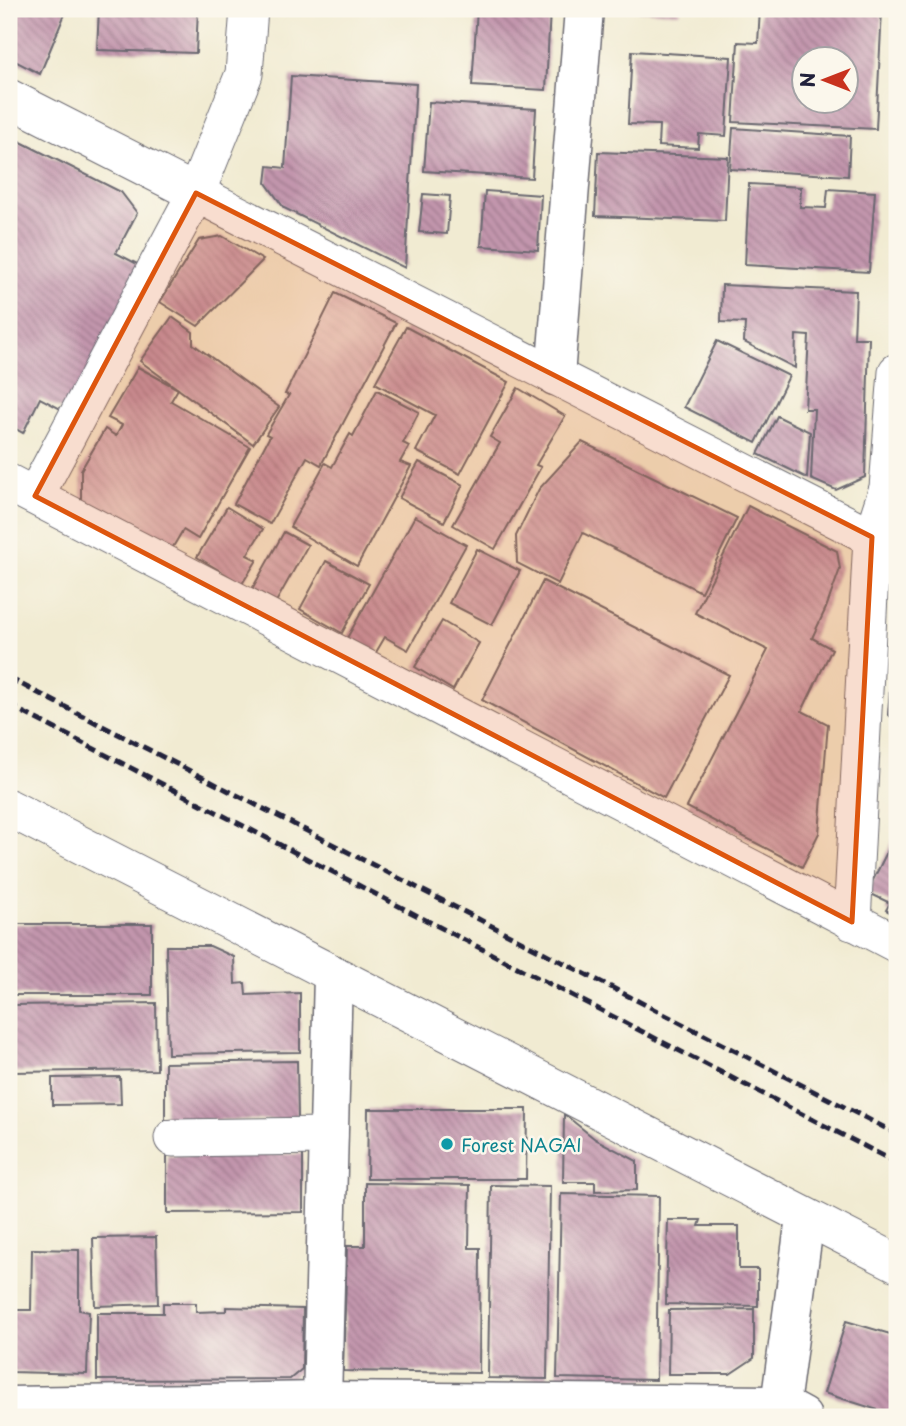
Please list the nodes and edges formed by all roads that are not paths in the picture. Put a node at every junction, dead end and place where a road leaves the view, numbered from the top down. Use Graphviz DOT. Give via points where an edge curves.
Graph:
graph roads {
  1 [pos="249,9"];
  2 [pos="584,9"];
  3 [pos="9,98"];
  4 [pos="197,193"];
  5 [pos="897,372"];
  6 [pos="555,376"];
  7 [pos="22,490"];
  8 [pos="884,544"];
  9 [pos="9,808"];
  10 [pos="852,922"];
  11 [pos="897,944"];
  12 [pos="333,975"];
  13 [pos="329,1136"];
  14 [pos="173,1138"];
  15 [pos="805,1218"];
  16 [pos="897,1263"];
  17 [pos="9,1406"];
  18 [pos="320,1409"];
  19 [pos="786,1413"];
  1 -- 4 [label="street" via="244,74"];
  2 -- 6 [label="street"];
  3 -- 4 [label="street"];
  4 -- 6 [label="street"];
  4 -- 7 [label="street"];
  5 -- 8 [label="street"];
  6 -- 8 [label="street"];
  7 -- 10 [label="street"];
  8 -- 10 [label="street"];
  9 -- 12 [label="street"];
  10 -- 11 [label="street"];
  12 -- 13 [label="street"];
  12 -- 15 [label="street"];
  13 -- 14 [label="street"];
  13 -- 18 [label="street"];
  15 -- 16 [label="street"];
  15 -- 19 [label="street"];
  17 -- 18 [label="street"];
  18 -- 19 [label="street"];
}
